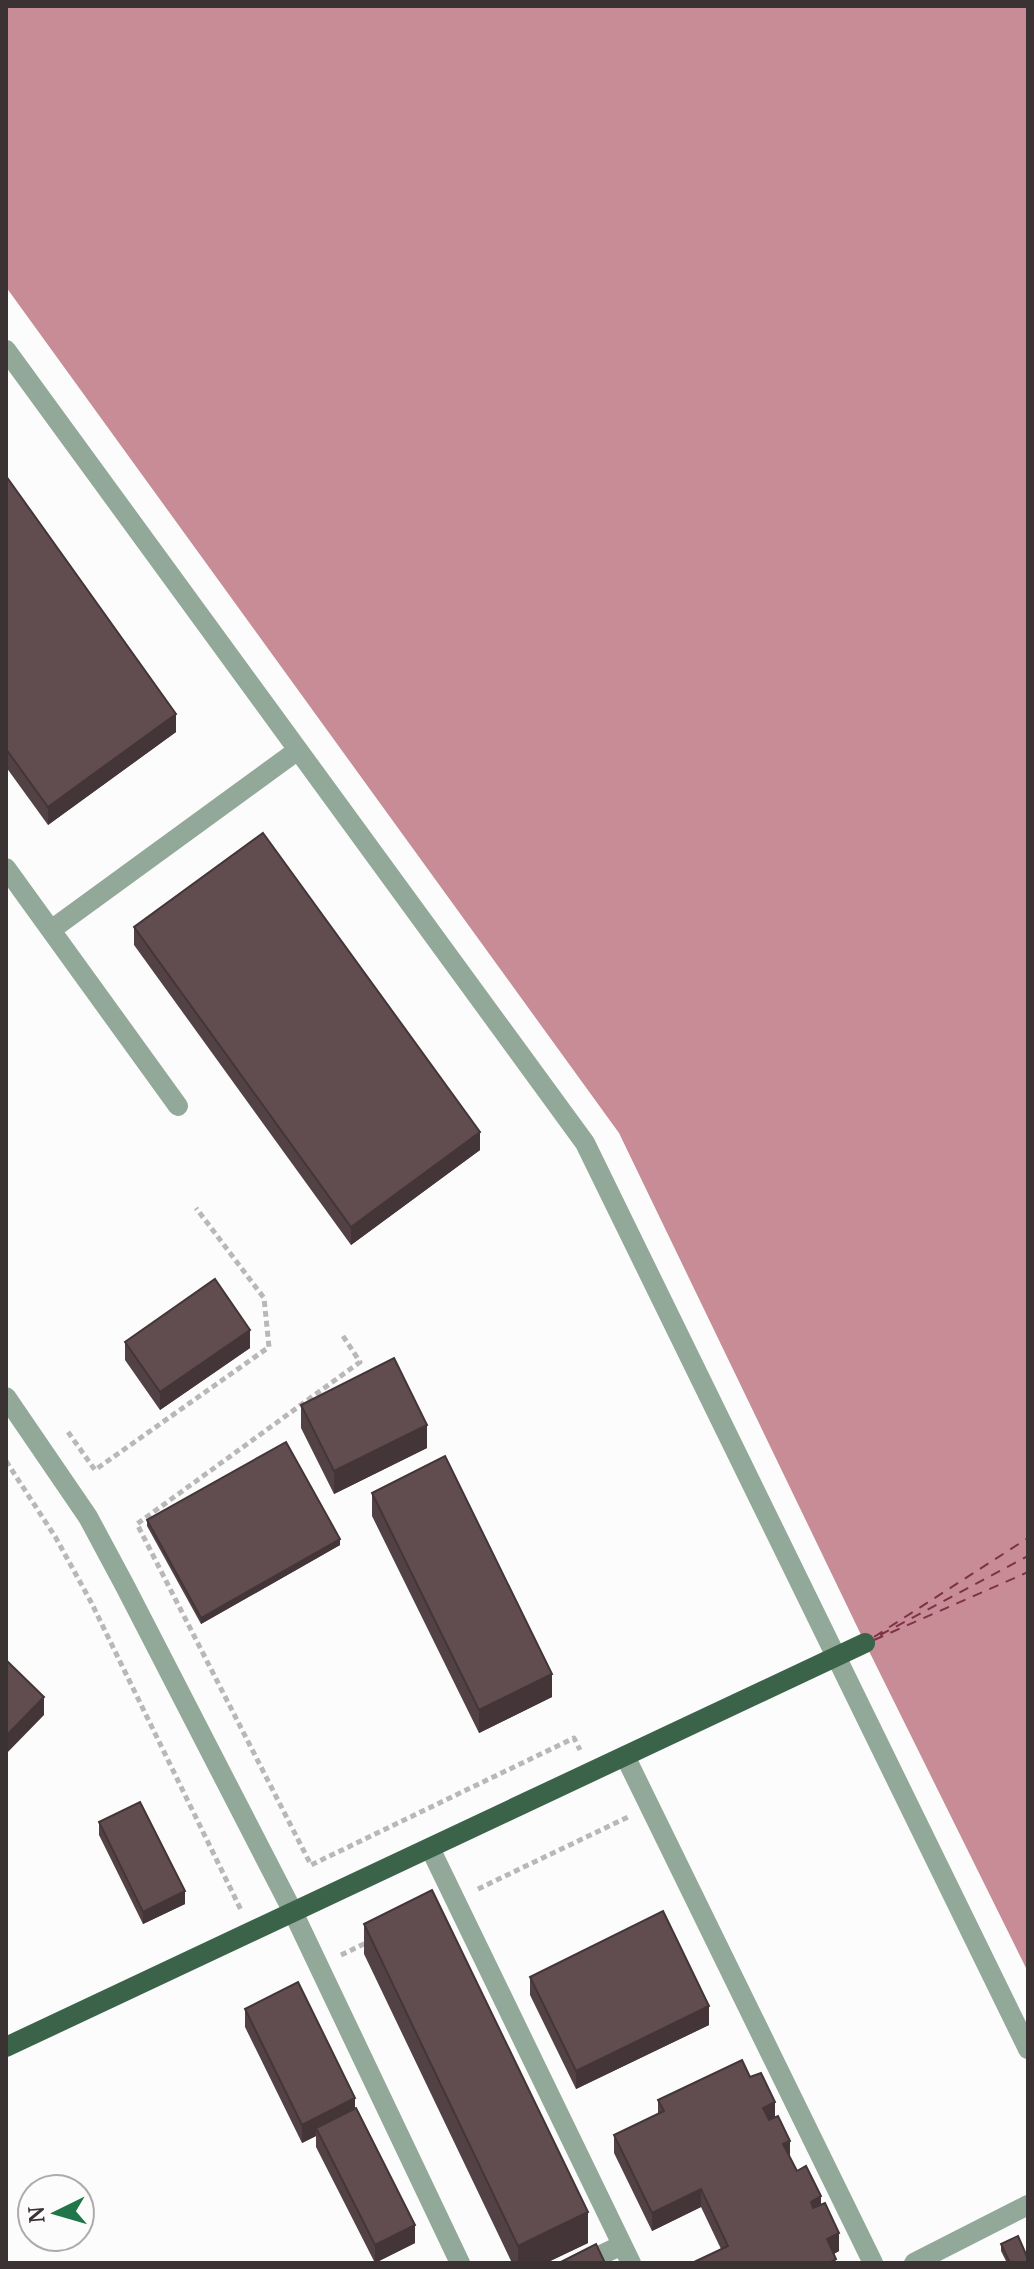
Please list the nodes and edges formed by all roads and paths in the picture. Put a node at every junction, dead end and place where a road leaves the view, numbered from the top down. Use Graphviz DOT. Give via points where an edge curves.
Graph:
graph roads {
  1 [pos="6,350"];
  2 [pos="298,750"];
  3 [pos="6,868"];
  4 [pos="51,930"];
  5 [pos="178,1106"];
  6 [pos="196,1208"];
  7 [pos="343,1336"];
  8 [pos="6,1397"];
  9 [pos="68,1432"];
  10 [pos="6,1461"];
  11 [pos="865,1643"];
  12 [pos="836,1657"];
  13 [pos="625,1756"];
  14 [pos="591,1773"];
  15 [pos="650,1807"];
  16 [pos="430,1848"];
  17 [pos="455,1900"];
  18 [pos="293,1912"];
  19 [pos="252,1932"];
  20 [pos="373,1940"];
  21 [pos="319,1966"];
  22 [pos="6,2047"];
  23 [pos="1028,2049"];
  24 [pos="1028,2205"];
  25 [pos="626,2254"];
  26 [pos="460,2263"];
  27 [pos="584,2263"];
  28 [pos="873,2263"];
  29 [pos="914,2263"];
  1 -- 2 [label="lane"];
  2 -- 4 [label="lane"];
  2 -- 12 [label="lane" via="585,1143"];
  3 -- 4 [label="lane"];
  4 -- 5 [label="lane"];
  6 -- 9 [label="path" via="264,1298 269,1347 95,1470"];
  7 -- 14 [label="path" via="360,1362 137,1524 311,1865 574,1738"];
  8 -- 18 [label="lane" via="88,1517"];
  10 -- 19 [label="path" via="91,1602"];
  11 -- 12 [label="main road"];
  12 -- 13 [label="main road"];
  12 -- 23 [label="lane"];
  13 -- 14 [label="main road"];
  13 -- 15 [label="lane"];
  14 -- 16 [label="main road"];
  15 -- 17 [label="path"];
  15 -- 28 [label="lane"];
  16 -- 17 [label="lane"];
  16 -- 18 [label="main road"];
  17 -- 25 [label="lane"];
  18 -- 19 [label="main road"];
  18 -- 21 [label="lane"];
  19 -- 22 [label="main road"];
  20 -- 21 [label="path"];
  21 -- 26 [label="lane"];
  24 -- 29 [label="lane"];
  25 -- 27 [label="lane"];
}
